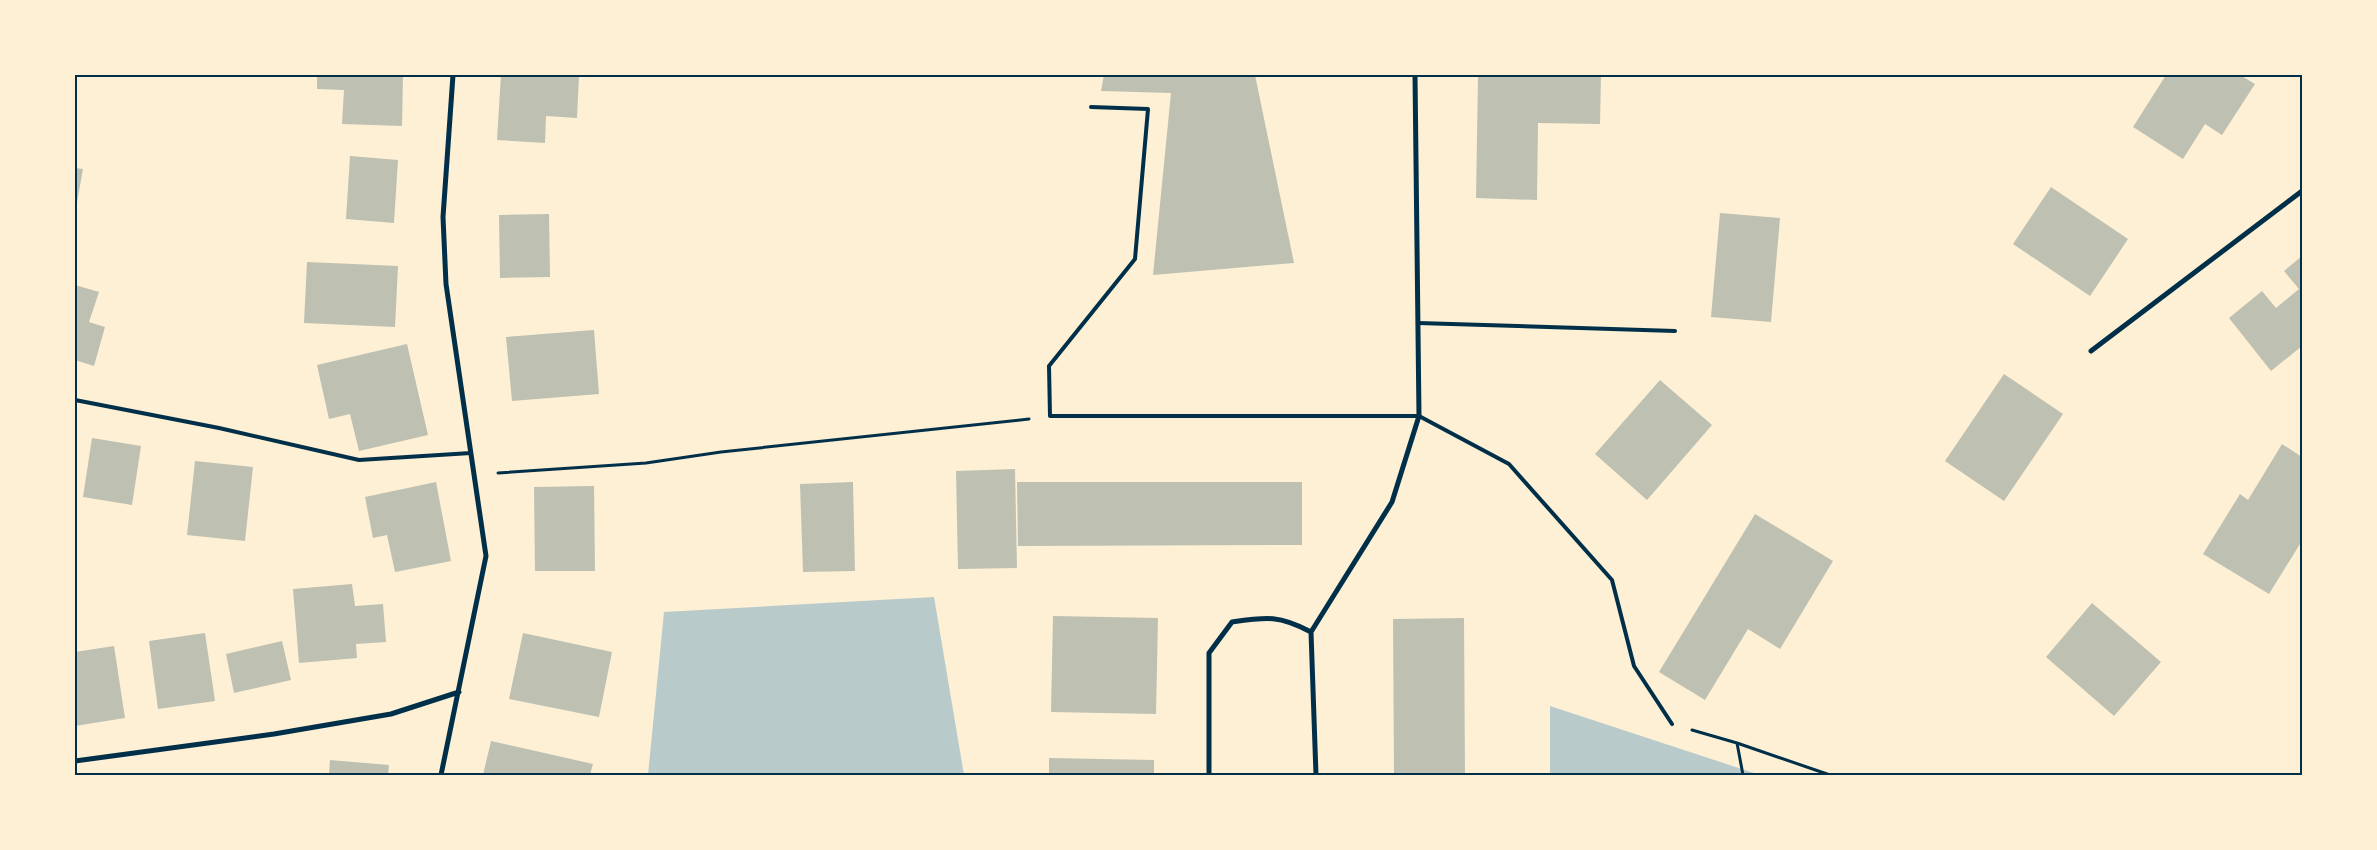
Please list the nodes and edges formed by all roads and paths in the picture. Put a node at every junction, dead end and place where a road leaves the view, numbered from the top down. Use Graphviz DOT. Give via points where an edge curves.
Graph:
graph roads {
  1 [pos="453,75"];
  2 [pos="1415,75"];
  3 [pos="1091,107"];
  4 [pos="2302,191"];
  5 [pos="1418,323"];
  6 [pos="1675,331"];
  7 [pos="2091,351"];
  8 [pos="75,400"];
  9 [pos="1050,416"];
  10 [pos="1419,416"];
  11 [pos="471,453"];
  12 [pos="475,475"];
  13 [pos="1311,632"];
  14 [pos="458,692"];
  15 [pos="1672,724"];
  16 [pos="1737,743"];
  17 [pos="75,761"];
  18 [pos="441,775"];
  19 [pos="1210,775"];
  20 [pos="1316,775"];
  21 [pos="1743,775"];
  22 [pos="1830,775"];
  1 -- 11 [label="street" via="443,217 446,284"];
  2 -- 5 [label="street"];
  3 -- 9 [label="lane" via="1148,109 1135,258 1049,366"];
  4 -- 7 [label="street"];
  5 -- 6 [label="lane"];
  5 -- 10 [label="street"];
  8 -- 11 [label="lane" via="359,460"];
  9 -- 10 [label="lane"];
  9 -- 12 [label="path" via="721,452 646,464"];
  10 -- 13 [label="street" via="1392,502"];
  10 -- 15 [label="lane" via="1509,464 1612,580 1634,666"];
  11 -- 12 [label="street"];
  12 -- 14 [label="street" via="486,556"];
  13 -- 19 [label="street" via="1291,621 1266,617 1232,622 1209,653"];
  13 -- 20 [label="street"];
  14 -- 17 [label="street" via="391,714 274,734"];
  14 -- 18 [label="street"];
  15 -- 16 [label="path"];
  16 -- 21 [label="path"];
  16 -- 22 [label="path"];
}
